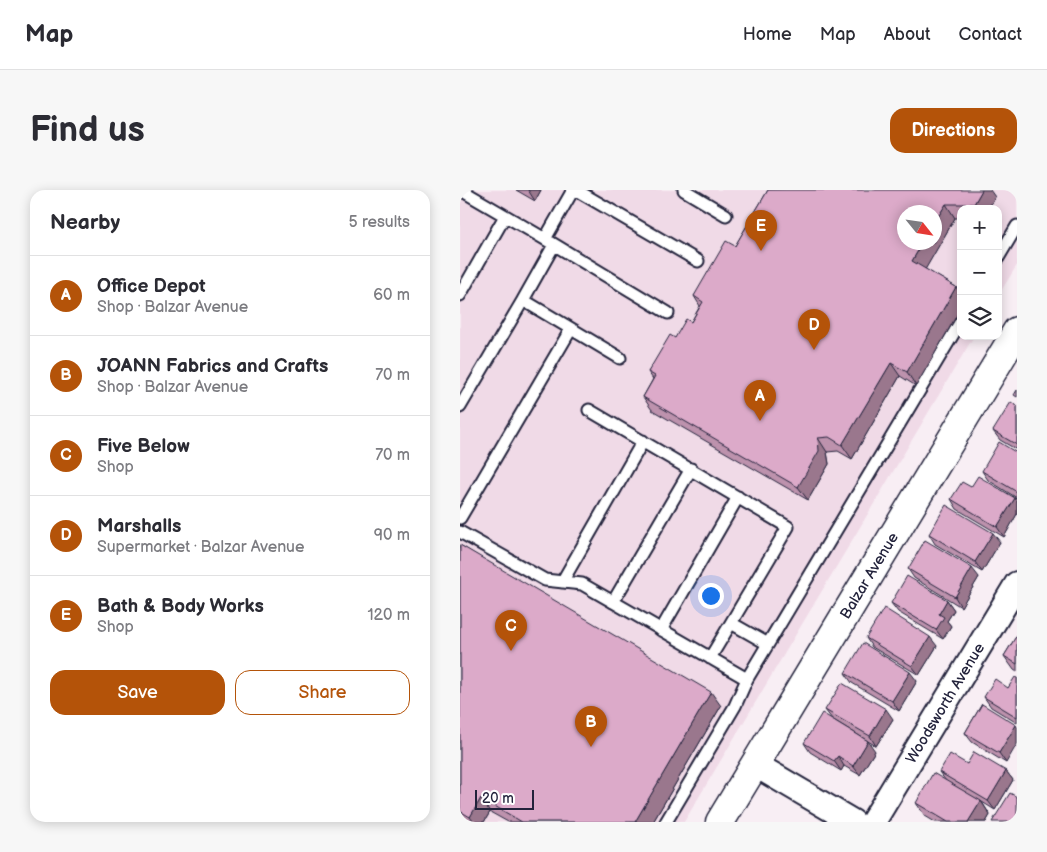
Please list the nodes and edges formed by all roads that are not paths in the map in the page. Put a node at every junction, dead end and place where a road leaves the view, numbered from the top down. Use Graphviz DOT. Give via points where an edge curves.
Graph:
graph roads {
  1 [pos="461,190"];
  2 [pos="575,190"];
  3 [pos="684,190"];
  4 [pos="726,215"];
  5 [pos="506,216"];
  6 [pos="1017,226"];
  7 [pos="549,242"];
  8 [pos="1002,251"];
  9 [pos="698,261"];
  10 [pos="460,295"];
  11 [pos="523,300"];
  12 [pos="668,313"];
  13 [pos="957,328"];
  14 [pos="571,329"];
  15 [pos="1017,331"];
  16 [pos="620,358"];
  17 [pos="460,407"];
  18 [pos="589,410"];
  19 [pos="643,441"];
  20 [pos="690,469"];
  21 [pos="738,497"];
  22 [pos="460,518"];
  23 [pos="460,532"];
  24 [pos="562,582"];
  25 [pos="1015,593"];
  26 [pos="613,602"];
  27 [pos="731,623"];
  28 [pos="661,630"];
  29 [pos="768,644"];
  30 [pos="710,658"];
  31 [pos="747,679"];
  32 [pos="756,764"];
  33 [pos="666,822"];
  34 [pos="720,822"];
  35 [pos="853,822"];
  36 [pos="873,822"];
  1 -- 5 [label="lane"];
  2 -- 7 [label="lane"];
  2 -- 9 [label="lane"];
  3 -- 4 [label="lane"];
  5 -- 7 [label="lane"];
  5 -- 10 [label="lane"];
  6 -- 8 [label="lane"];
  7 -- 11 [label="lane"];
  7 -- 12 [label="lane"];
  11 -- 14 [label="lane"];
  11 -- 17 [label="lane"];
  13 -- 29 [label="lane"];
  14 -- 16 [label="lane"];
  14 -- 22 [label="lane"];
  15 -- 32 [label="street, Balzar Avenue"];
  18 -- 19 [label="lane"];
  19 -- 20 [label="lane"];
  19 -- 24 [label="lane"];
  20 -- 21 [label="lane"];
  20 -- 26 [label="lane"];
  21 -- 27 [label="lane" via="788,527"];
  21 -- 28 [label="lane"];
  23 -- 24 [label="lane" via="546,580"];
  24 -- 26 [label="lane" via="582,584"];
  25 -- 36 [label="street, Woodsworth Avenue"];
  26 -- 28 [label="lane"];
  27 -- 29 [label="lane"];
  27 -- 30 [label="lane"];
  28 -- 30 [label="lane"];
  29 -- 31 [label="lane"];
  30 -- 31 [label="lane"];
  31 -- 33 [label="lane" via="735,706"];
  32 -- 34 [label="street, Balzar Avenue"];
  32 -- 35 [label="street"];
}
